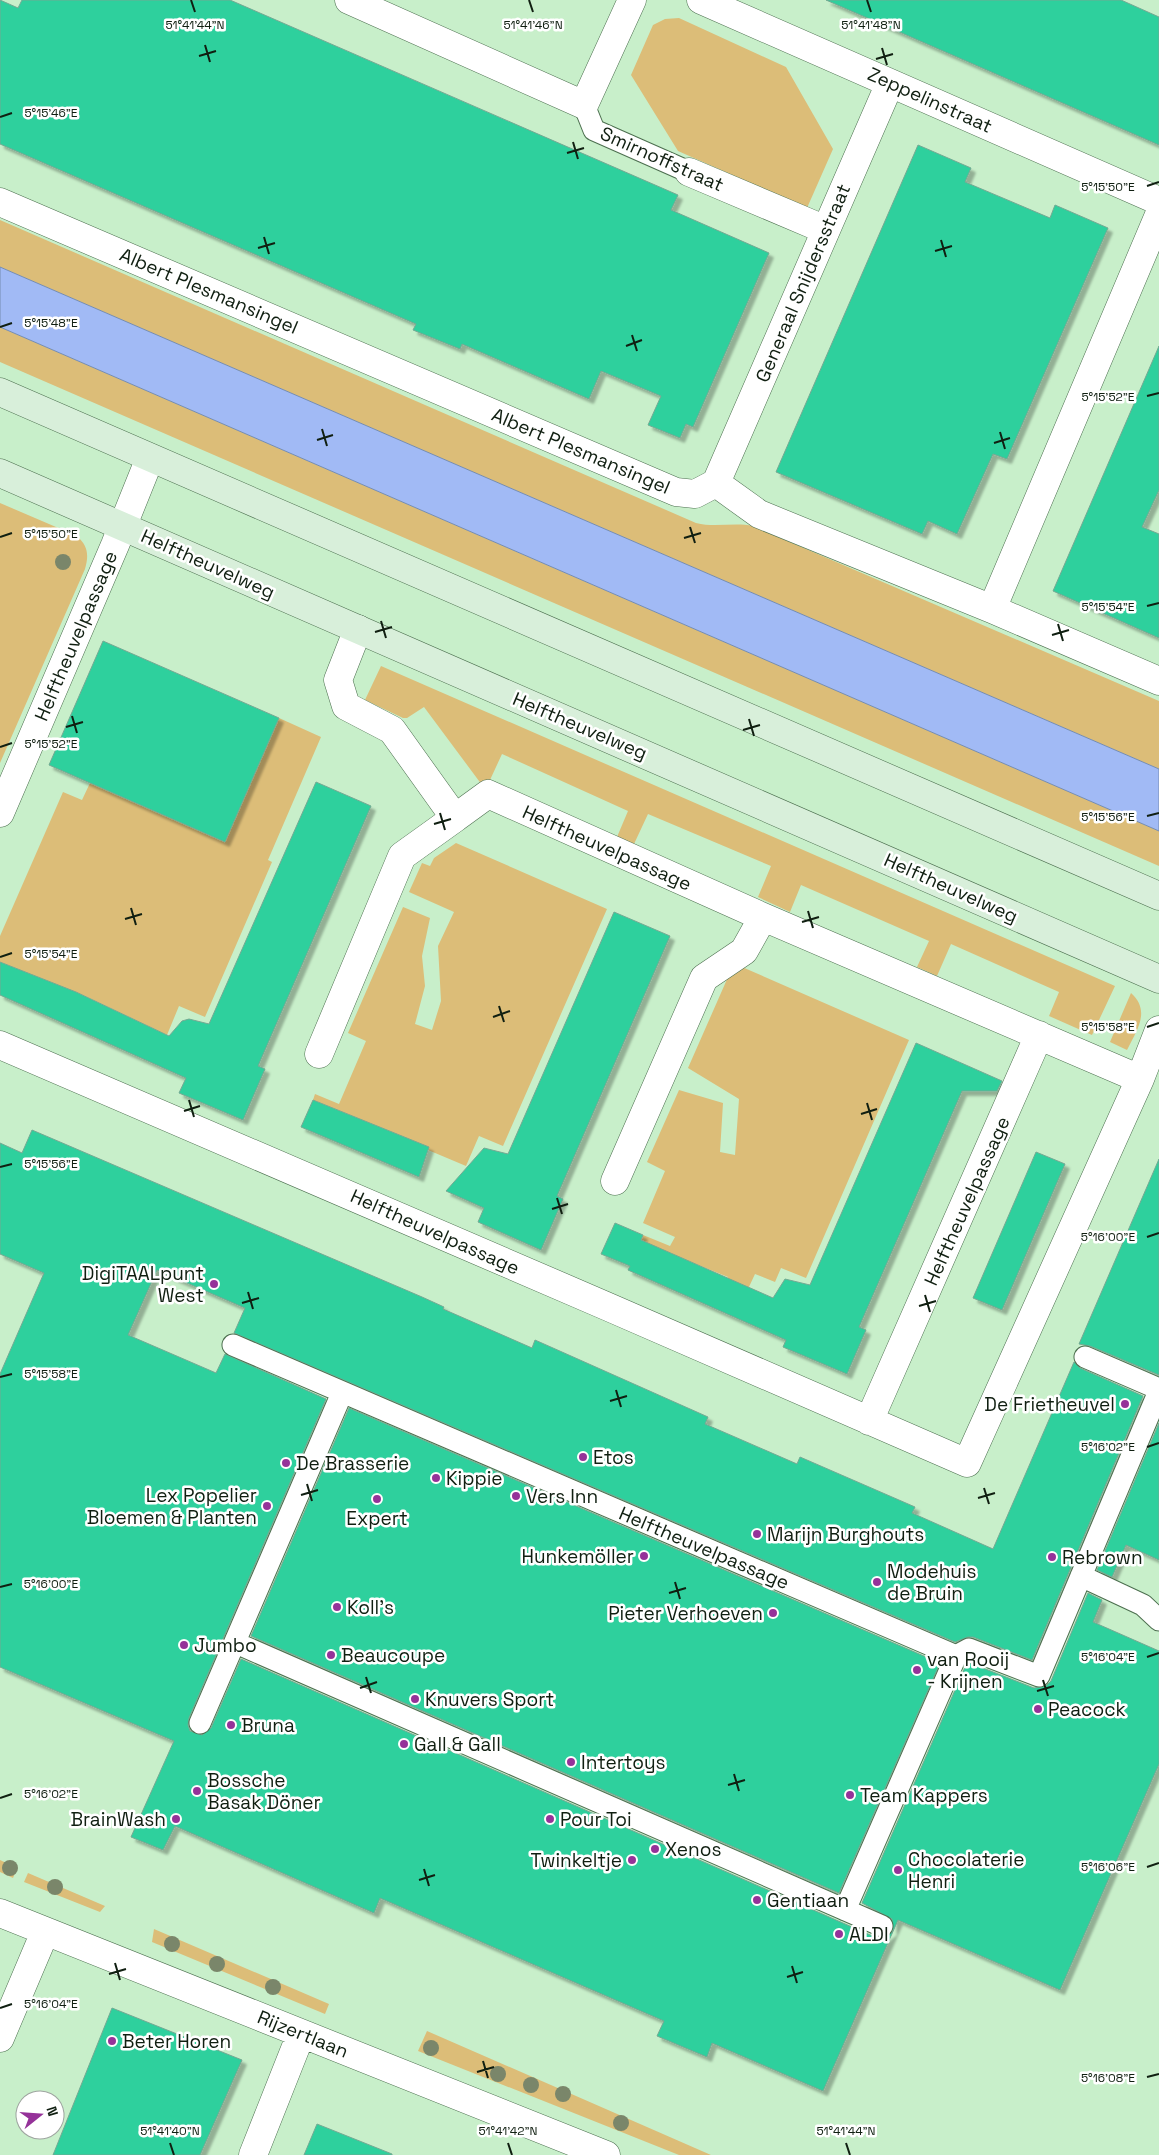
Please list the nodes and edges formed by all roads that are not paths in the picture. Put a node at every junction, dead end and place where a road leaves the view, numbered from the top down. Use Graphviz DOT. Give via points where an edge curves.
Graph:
graph roads {
  1 [pos="349,0"];
  2 [pos="632,0"];
  3 [pos="701,0"];
  4 [pos="890,83"];
  5 [pos="584,105"];
  6 [pos="689,172"];
  7 [pos="1159,201"];
  8 [pos="0,202"];
  9 [pos="1159,215"];
  10 [pos="826,230"];
  11 [pos="0,392"];
  12 [pos="150,458"];
  13 [pos="0,473"];
  14 [pos="716,483"];
  15 [pos="122,527"];
  16 [pos="992,609"];
  17 [pos="358,630"];
  18 [pos="1159,682"];
  19 [pos="0,813"];
  20 [pos="456,818"];
  21 [pos="1159,896"];
  22 [pos="763,918"];
  23 [pos="1159,979"];
  24 [pos="1159,1030"];
  25 [pos="1039,1035"];
  26 [pos="0,1045"];
  27 [pos="320,1054"];
  28 [pos="1140,1079"];
  29 [pos="615,1181"];
  30 [pos="233,1346"];
  31 [pos="1085,1357"];
  32 [pos="1159,1390"];
  33 [pos="342,1393"];
  34 [pos="1154,1415"];
  35 [pos="869,1420"];
  36 [pos="1081,1576"];
  37 [pos="1159,1620"];
  38 [pos="236,1643"];
  39 [pos="956,1656"];
  40 [pos="200,1723"];
  41 [pos="845,1910"];
  42 [pos="0,1913"];
  43 [pos="882,1926"];
  44 [pos="45,1932"];
  45 [pos="301,2034"];
  46 [pos="0,2038"];
  47 [pos="253,2155"];
  48 [pos="606,2155"];
  1 -- 5 [label="street, Smirnoffstraat"];
  2 -- 5 [label="street"];
  3 -- 4 [label="street, Zeppelinstraat"];
  4 -- 7 [label="street, Zeppelinstraat"];
  4 -- 10 [label="street, Generaal Snijdersstraat"];
  5 -- 6 [label="street, Smirnoffstraat" via="594,130"];
  6 -- 10 [label="street, Smirnoffstraat"];
  8 -- 14 [label="street, Albert Plesmansingel" via="676,492 695,494"];
  9 -- 16 [label="street"];
  10 -- 14 [label="street, Generaal Snijdersstraat"];
  11 -- 12 [label="main road"];
  12 -- 15 [label="street, Helftheuvelpassage"];
  12 -- 21 [label="main road"];
  13 -- 15 [label="main road, Helftheuvelweg"];
  14 -- 16 [label="street" via="759,514"];
  15 -- 17 [label="main road, Helftheuvelweg"];
  15 -- 19 [label="street, Helftheuvelpassage"];
  16 -- 18 [label="street"];
  17 -- 20 [label="street" via="338,680 346,706 392,730"];
  17 -- 23 [label="main road, Helftheuvelweg"];
  20 -- 22 [label="street, Helftheuvelpassage" via="488,794"];
  20 -- 27 [label="street, Helftheuvelpassage" via="402,856"];
  22 -- 25 [label="street, Helftheuvelpassage"];
  22 -- 29 [label="street" via="744,950 704,978"];
  24 -- 28 [label="street, Helftheuvelpassage"];
  25 -- 28 [label="street, Helftheuvelpassage"];
  25 -- 35 [label="street, Helftheuvelpassage"];
  26 -- 35 [label="street, Helftheuvelpassage"];
  28 -- 35 [label="street, Helftheuvelpassage" via="967,1463"];
  30 -- 33 [label="street, Helftheuvelpassage"];
  31 -- 32 [label="street"];
  32 -- 34 [label="street"];
  33 -- 38 [label="street"];
  33 -- 39 [label="street, Helftheuvelpassage"];
  34 -- 36 [label="street"];
  36 -- 37 [label="street" via="1143,1605"];
  36 -- 39 [label="street" via="1039,1676 969,1649"];
  38 -- 40 [label="street"];
  38 -- 41 [label="street"];
  39 -- 41 [label="street"];
  41 -- 43 [label="street"];
  42 -- 44 [label="street, Rijzertlaan"];
  44 -- 45 [label="street, Rijzertlaan"];
  44 -- 46 [label="street"];
  45 -- 47 [label="street"];
  45 -- 48 [label="street, Rijzertlaan"];
}
